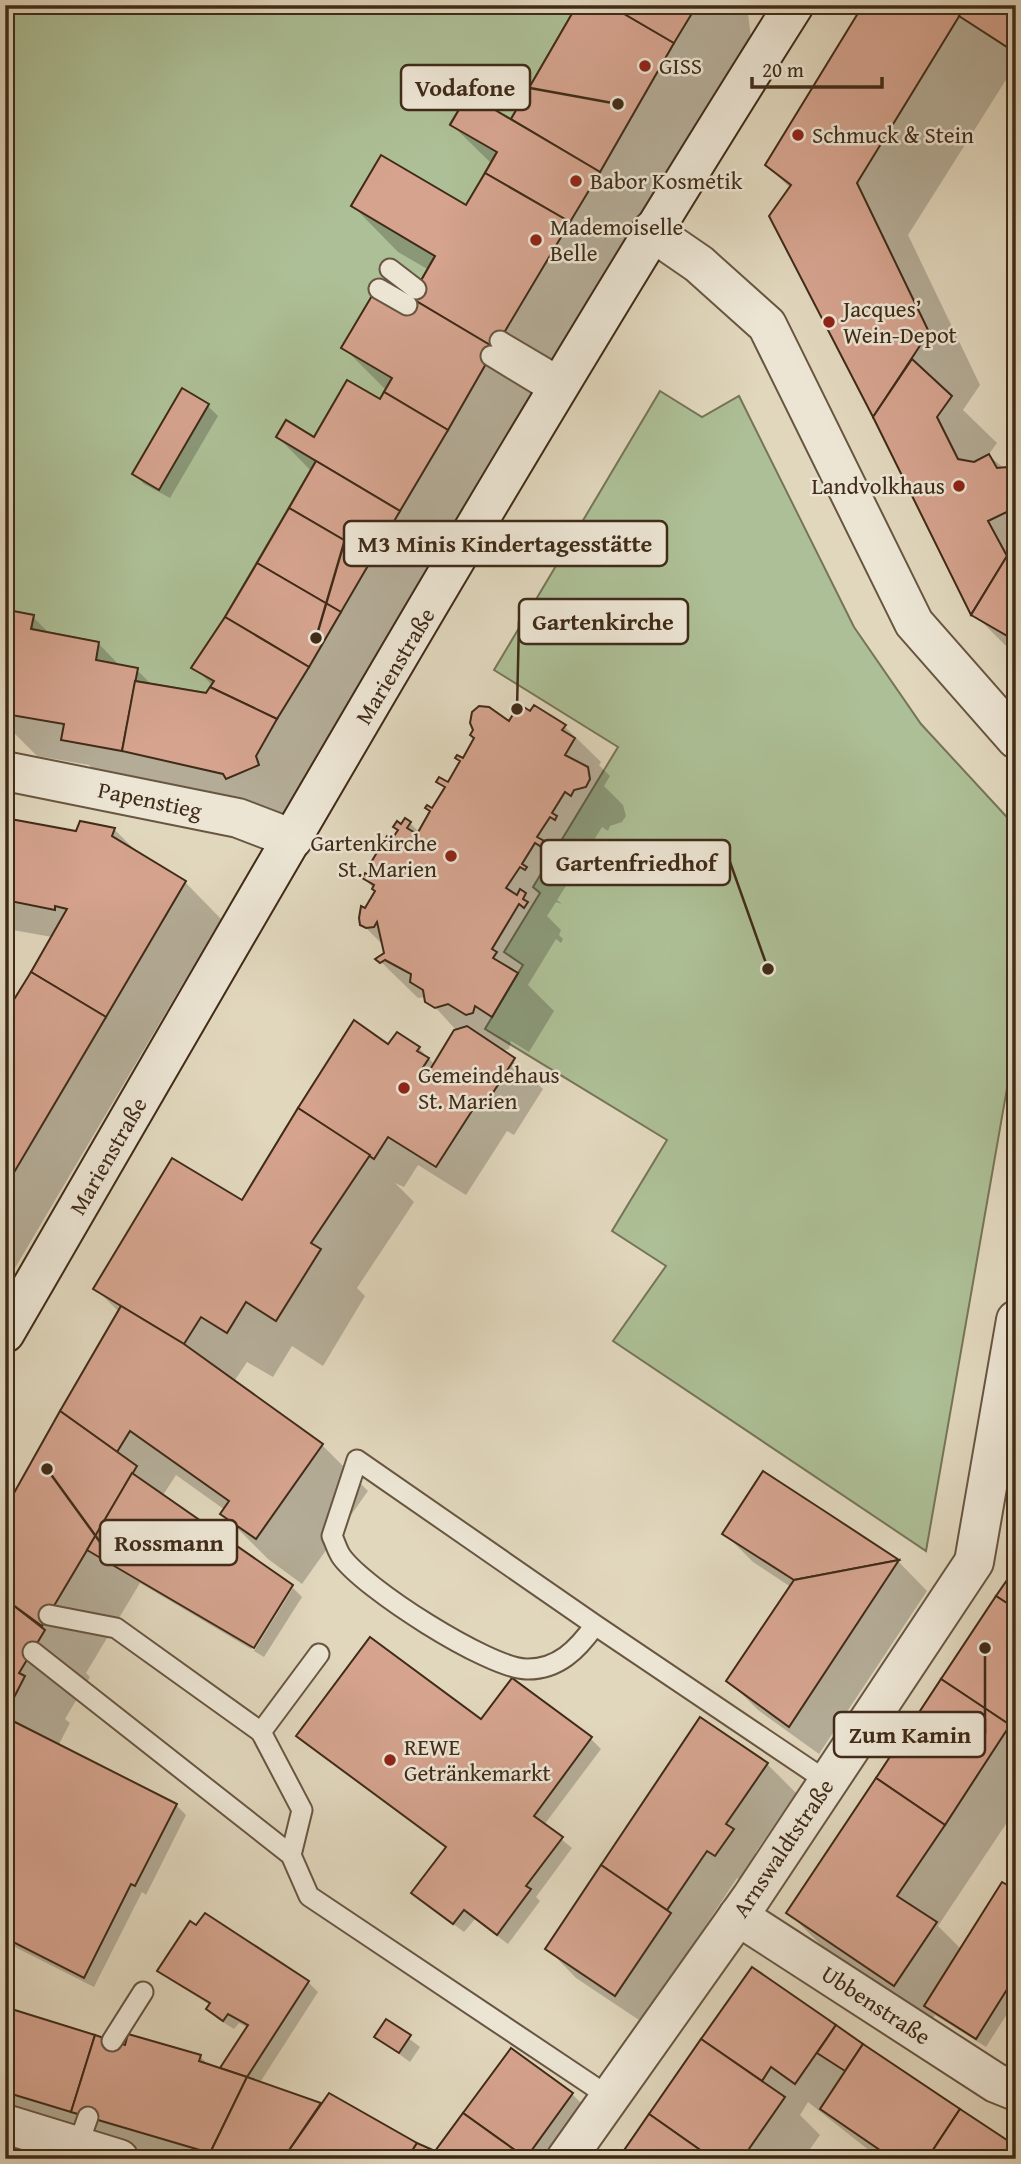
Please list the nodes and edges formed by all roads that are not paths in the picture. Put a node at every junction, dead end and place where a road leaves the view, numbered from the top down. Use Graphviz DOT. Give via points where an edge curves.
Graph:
graph roads {
  1 [pos="787,8"];
  2 [pos="651,231"];
  3 [pos="390,270"];
  4 [pos="379,289"];
  5 [pos="495,348"];
  6 [pos="560,387"];
  7 [pos="1016,740"];
  8 [pos="5,771"];
  9 [pos="293,839"];
  10 [pos="1016,1321"];
  11 [pos="5,1333"];
  12 [pos="49,1615"];
  13 [pos="595,1625"];
  14 [pos="33,1652"];
  15 [pos="319,1654"];
  16 [pos="261,1732"];
  17 [pos="828,1782"];
  18 [pos="292,1855"];
  19 [pos="738,1916"];
  20 [pos="143,1992"];
  21 [pos="112,2041"];
  22 [pos="1016,2091"];
  23 [pos="611,2098"];
  24 [pos="5,2124"];
  25 [pos="119,2159"];
  26 [pos="566,2159"];
  1 -- 2 [label="street, Marienstraße"];
  2 -- 6 [label="street, Marienstraße"];
  2 -- 7 [label="street" via="699,264 767,325 914,624"];
  3 -- 4 [label="lane" via="412,297"];
  5 -- 6 [label="lane"];
  6 -- 9 [label="street, Marienstraße"];
  8 -- 9 [label="street, Papenstieg" via="238,818"];
  9 -- 11 [label="street, Marienstraße"];
  10 -- 17 [label="street, Arnswaldtstraße" via="974,1562"];
  12 -- 16 [label="lane" via="116,1628"];
  13 -- 13 [label="lane" via="576,1650 552,1665 526,1669 498,1663 410,1612 362,1578 340,1555 332,1536 357,1460"];
  13 -- 17 [label="lane"];
  14 -- 18 [label="lane"];
  15 -- 16 [label="lane"];
  16 -- 18 [label="lane" via="302,1810"];
  17 -- 19 [label="street, Arnswaldtstraße"];
  18 -- 23 [label="lane" via="309,1896"];
  19 -- 22 [label="street, Ubbenstraße" via="996,2083"];
  19 -- 23 [label="street, Arnswaldtstraße"];
  20 -- 21 [label="lane"];
  23 -- 26 [label="street, Arnswaldtstraße"];
  24 -- 25 [label="street" via="83,2131"];
}
